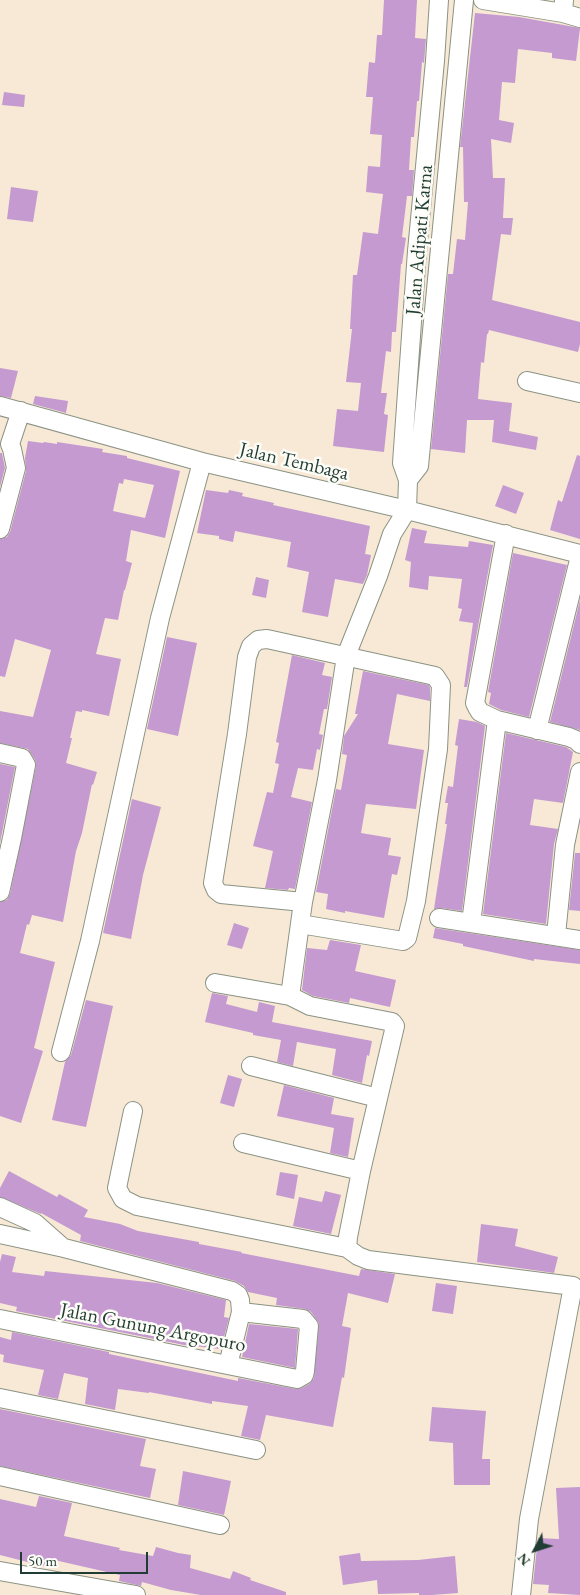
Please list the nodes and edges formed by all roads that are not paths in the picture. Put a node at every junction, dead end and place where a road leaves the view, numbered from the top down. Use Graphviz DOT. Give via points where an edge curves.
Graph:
graph roads {
  1 [pos="439,0"];
  2 [pos="464,0"];
  3 [pos="483,0"];
  4 [pos="563,7"];
  5 [pos="580,18"];
  6 [pos="435,61"];
  7 [pos="457,63"];
  8 [pos="416,251"];
  9 [pos="441,253"];
  10 [pos="527,380"];
  11 [pos="580,393"];
  12 [pos="0,406"];
  13 [pos="21,411"];
  14 [pos="202,462"];
  15 [pos="408,494"];
  16 [pos="0,529"];
  17 [pos="506,534"];
  18 [pos="580,555"];
  19 [pos="346,656"];
  20 [pos="496,720"];
  21 [pos="537,730"];
  22 [pos="580,744"];
  23 [pos="0,753"];
  24 [pos="580,772"];
  25 [pos="6,837"];
  26 [pos="0,892"];
  27 [pos="303,902"];
  28 [pos="439,918"];
  29 [pos="471,923"];
  30 [pos="300,924"];
  31 [pos="556,935"];
  32 [pos="580,940"];
  33 [pos="215,982"];
  34 [pos="290,996"];
  35 [pos="62,1052"];
  36 [pos="251,1066"];
  37 [pos="378,1098"];
  38 [pos="133,1111"];
  39 [pos="243,1142"];
  40 [pos="361,1171"];
  41 [pos="7,1210"];
  42 [pos="4,1235"];
  43 [pos="64,1248"];
  44 [pos="347,1248"];
  45 [pos="576,1286"];
  46 [pos="241,1312"];
  47 [pos="0,1319"];
  48 [pos="228,1365"];
  49 [pos="0,1398"];
  50 [pos="256,1450"];
  51 [pos="0,1476"];
  52 [pos="220,1525"];
  53 [pos="0,1571"];
  54 [pos="136,1595"];
  55 [pos="521,1595"];
  1 -- 6 [label="street, Jalan Adipati Karna"];
  2 -- 7 [label="street, Jalan Adipati Karna"];
  3 -- 4 [label="street"];
  4 -- 5 [label="street"];
  6 -- 7 [label="street"];
  6 -- 8 [label="street, Jalan Adipati Karna"];
  7 -- 9 [label="street, Jalan Adipati Karna"];
  8 -- 9 [label="street"];
  8 -- 15 [label="street, Jalan Adipati Karna" via="402,463"];
  9 -- 15 [label="street, Jalan Adipati Karna" via="419,466"];
  10 -- 11 [label="street"];
  12 -- 13 [label="street, Jalan Tembaga"];
  13 -- 14 [label="street, Jalan Tembaga"];
  13 -- 16 [label="street" via="10,444 16,468"];
  14 -- 15 [label="street, Jalan Tembaga"];
  14 -- 35 [label="street" via="160,618 90,941"];
  15 -- 17 [label="street, Jalan Tembaga"];
  15 -- 19 [label="street"];
  17 -- 18 [label="street, Jalan Tembaga"];
  17 -- 20 [label="street" via="475,703 480,712"];
  18 -- 21 [label="street"];
  19 -- 27 [label="street" via="327,780"];
  19 -- 27 [label="street" via="268,639 258,640 251,646 247,657 213,883 221,894"];
  19 -- 30 [label="street" via="435,676 441,685 438,748 416,901 410,934 403,941"];
  20 -- 21 [label="street"];
  20 -- 29 [label="street"];
  21 -- 22 [label="street" via="569,737"];
  23 -- 25 [label="street" via="22,758 26,765"];
  24 -- 31 [label="street" via="565,845"];
  25 -- 26 [label="street"];
  27 -- 30 [label="street"];
  28 -- 29 [label="street"];
  29 -- 31 [label="street"];
  30 -- 34 [label="street"];
  31 -- 32 [label="street"];
  33 -- 34 [label="street"];
  34 -- 37 [label="street" via="310,1006 394,1024"];
  36 -- 37 [label="street"];
  37 -- 40 [label="street"];
  38 -- 44 [label="street" via="117,1188 122,1199 137,1206"];
  39 -- 40 [label="street"];
  40 -- 44 [label="street"];
  41 -- 42 [label="street"];
  41 -- 43 [label="street" via="35,1223"];
  42 -- 43 [label="street"];
  43 -- 46 [label="street" via="232,1291 238,1295"];
  44 -- 45 [label="street" via="368,1260"];
  45 -- 55 [label="street" via="529,1519"];
  46 -- 48 [label="street"];
  46 -- 48 [label="street, Jalan Gunung Argopuro" via="303,1319 308,1323 305,1371 297,1379"];
  47 -- 48 [label="street, Jalan Gunung Argopuro"];
  49 -- 50 [label="street"];
  51 -- 52 [label="street"];
  53 -- 54 [label="street"];
}
